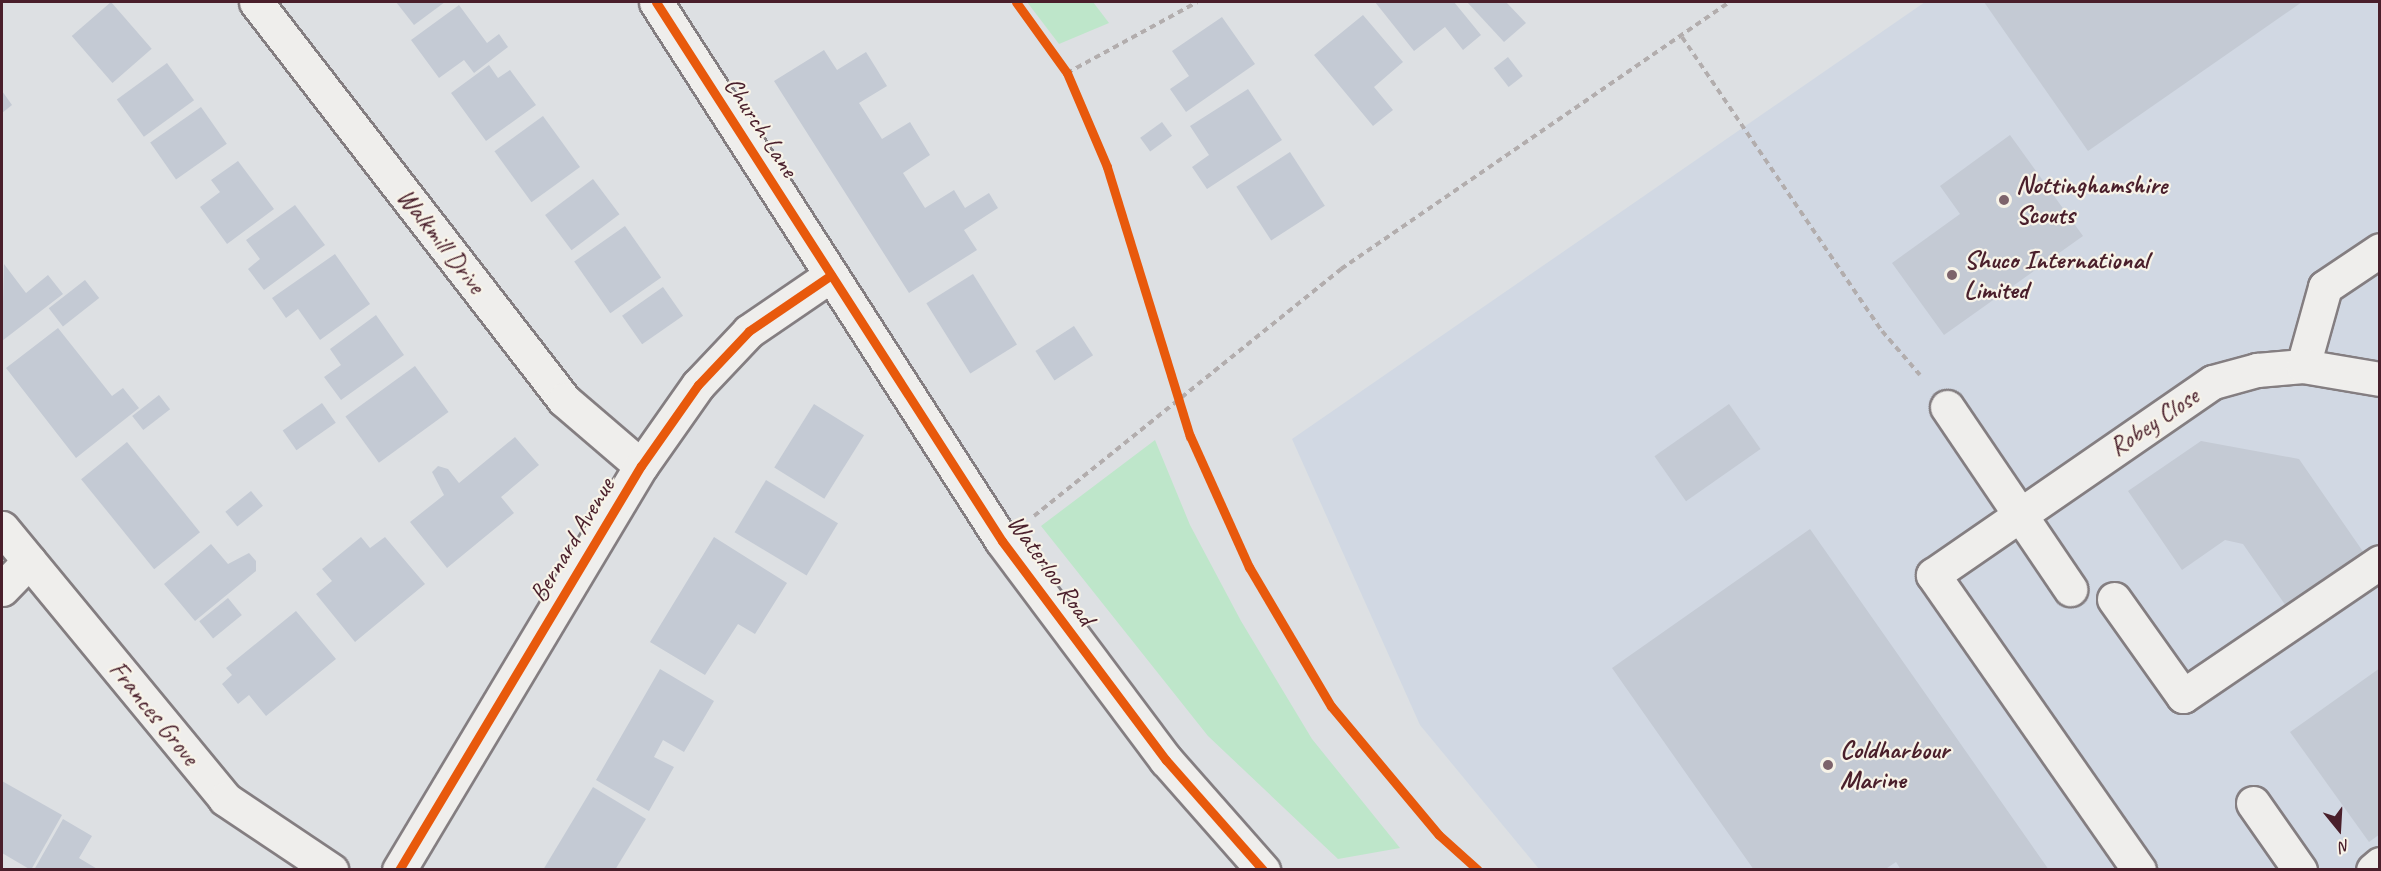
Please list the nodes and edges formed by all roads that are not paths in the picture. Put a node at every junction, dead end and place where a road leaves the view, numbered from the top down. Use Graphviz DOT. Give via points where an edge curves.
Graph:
graph roads {
  1 [pos="256,2"];
  2 [pos="656,2"];
  3 [pos="2379,250"];
  4 [pos="831,275"];
  5 [pos="2303,366"];
  6 [pos="2379,379"];
  7 [pos="1947,407"];
  8 [pos="641,466"];
  9 [pos="2019,514"];
  10 [pos="2,528"];
  11 [pos="29,561"];
  12 [pos="2379,562"];
  13 [pos="2,589"];
  14 [pos="2070,589"];
  15 [pos="2114,599"];
  16 [pos="2253,803"];
  17 [pos="2379,864"];
  18 [pos="331,870"];
  19 [pos="399,870"];
  20 [pos="1263,870"];
  21 [pos="2139,870"];
  22 [pos="2300,870"];
  23 [pos="2373,870"];
  1 -- 8 [label="street, Walkmill Drive" via="564,400"];
  2 -- 4 [label="street, Church Lane"];
  3 -- 5 [label="street" via="2325,287"];
  4 -- 8 [label="street, Bernard Avenue" via="748,331 698,385"];
  4 -- 20 [label="street, Waterloo Road" via="1002,541 1166,760"];
  5 -- 6 [label="street, Robey Close"];
  5 -- 9 [label="street, Robey Close" via="2258,370 2212,382"];
  7 -- 9 [label="street"];
  8 -- 19 [label="street, Bernard Avenue"];
  9 -- 14 [label="street"];
  9 -- 21 [label="street, Robey Close" via="1934,575"];
  10 -- 11 [label="street, Frances Grove"];
  11 -- 13 [label="street"];
  11 -- 18 [label="street, Frances Grove" via="225,799"];
  12 -- 15 [label="street" via="2183,696"];
  16 -- 22 [label="street"];
  17 -- 23 [label="street"];
}
